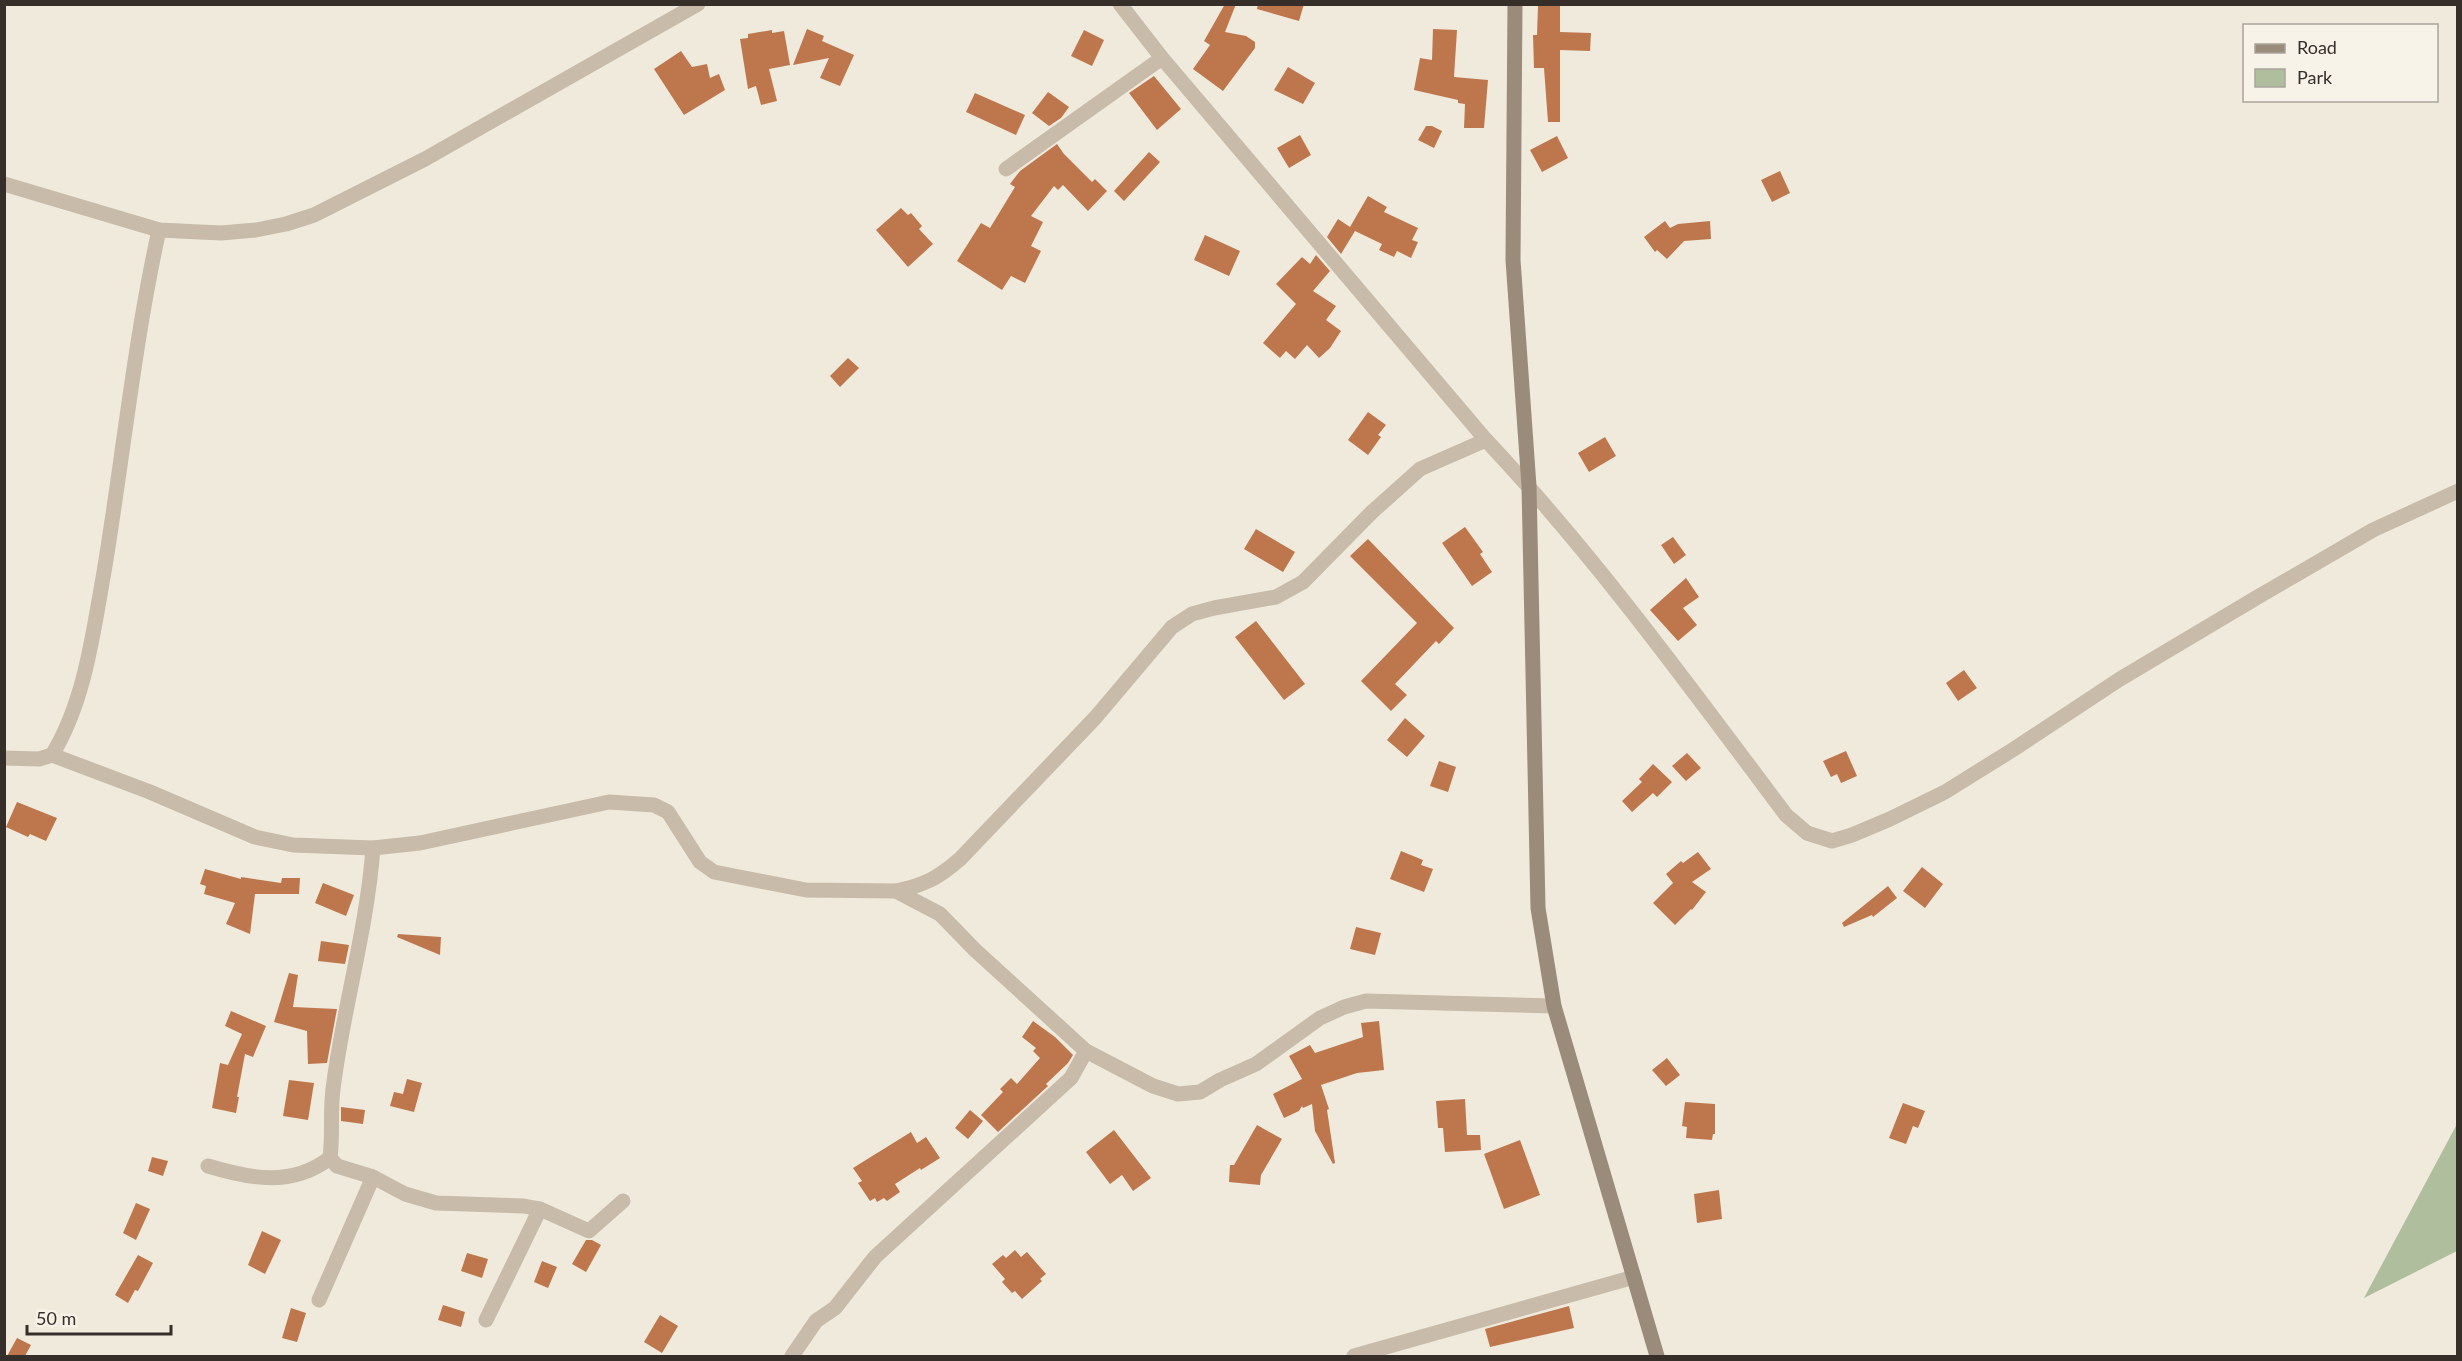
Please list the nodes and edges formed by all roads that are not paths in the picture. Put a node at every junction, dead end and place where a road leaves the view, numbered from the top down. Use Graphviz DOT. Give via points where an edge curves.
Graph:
graph roads {
  1 [pos="698,4"];
  2 [pos="1120,4"];
  3 [pos="1515,4"];
  4 [pos="1162,58"];
  5 [pos="1006,169"];
  6 [pos="4,184"];
  7 [pos="159,230"];
  8 [pos="1486,440"];
  9 [pos="1529,486"];
  10 [pos="2457,491"];
  11 [pos="52,755"];
  12 [pos="6,762"];
  13 [pos="374,848"];
  14 [pos="896,891"];
  15 [pos="1554,1006"];
  16 [pos="1086,1051"];
  17 [pos="330,1158"];
  18 [pos="208,1166"];
  19 [pos="373,1178"];
  20 [pos="623,1201"];
  21 [pos="540,1209"];
  22 [pos="1634,1277"];
  23 [pos="319,1300"];
  24 [pos="486,1320"];
  25 [pos="792,1356"];
  26 [pos="1354,1356"];
  27 [pos="1657,1356"];
  1 -- 7 [label="street" via="425,159 314,214 256,230"];
  2 -- 4 [label="street"];
  3 -- 9 [label="street" via="1513,260"];
  4 -- 5 [label="street"];
  4 -- 8 [label="street"];
  6 -- 7 [label="street"];
  7 -- 11 [label="street" via="144,297 92,643 63,737"];
  8 -- 9 [label="street"];
  8 -- 14 [label="street" via="1420,469 1303,582 1276,597 1192,614 1172,627 1095,718 960,859 941,876"];
  9 -- 10 [label="street" via="1671,661 1786,815 1807,833 1832,841 1945,792 2120,679 2256,598 2373,530"];
  9 -- 15 [label="street" via="1538,908"];
  11 -- 12 [label="street"];
  11 -- 13 [label="street" via="255,837 293,845"];
  13 -- 14 [label="street" via="420,843 609,802 638,802 668,812 700,862 714,872 806,890"];
  13 -- 17 [label="street" via="370,894 333,1090"];
  14 -- 16 [label="street" via="940,914"];
  15 -- 16 [label="street" via="1366,1001 1344,1006 1320,1018 1256,1064 1200,1092 1179,1094 1153,1086"];
  15 -- 22 [label="street"];
  16 -- 25 [label="street" via="1071,1078 875,1257 835,1308 816,1321"];
  17 -- 18 [label="street" via="315,1169 290,1178 239,1175"];
  17 -- 19 [label="street" via="337,1166"];
  19 -- 21 [label="street" via="405,1194 436,1203"];
  19 -- 23 [label="street"];
  20 -- 21 [label="street" via="589,1231"];
  21 -- 24 [label="street"];
  22 -- 26 [label="street"];
  22 -- 27 [label="street"];
}
